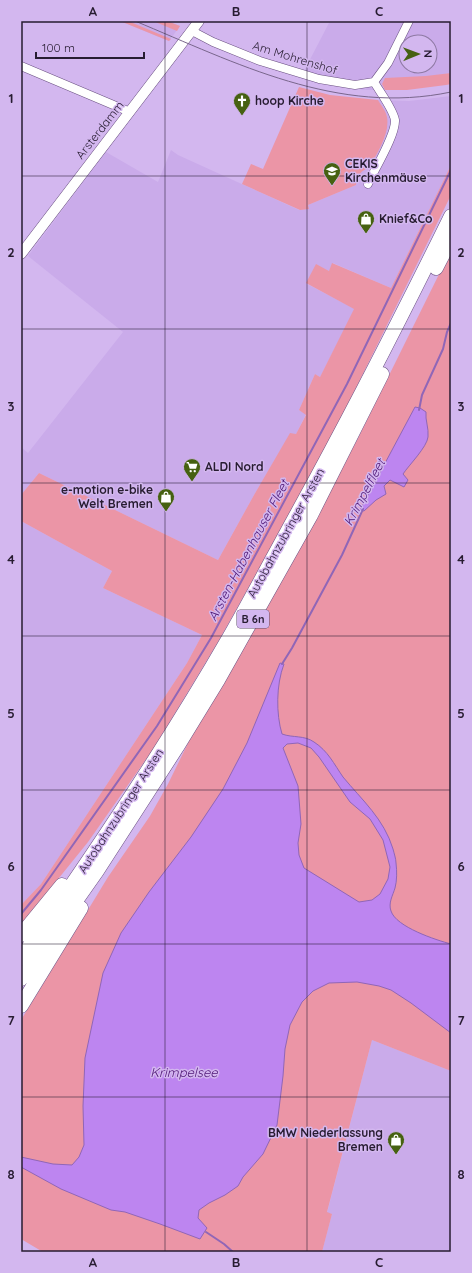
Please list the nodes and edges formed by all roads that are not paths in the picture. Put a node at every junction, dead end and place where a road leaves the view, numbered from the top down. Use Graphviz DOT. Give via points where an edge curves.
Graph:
graph roads {
  1 [pos="200,21"];
  2 [pos="409,21"];
  3 [pos="192,32"];
  4 [pos="21,66"];
  5 [pos="374,82"];
  6 [pos="130,112"];
  7 [pos="368,184"];
  8 [pos="451,216"];
  9 [pos="451,239"];
  10 [pos="21,254"];
  11 [pos="93,866"];
  12 [pos="21,935"];
  13 [pos="21,958"];
  14 [pos="21,979"];
  15 [pos="21,1006"];
  1 -- 3 [label="street, Arsterdamm"];
  2 -- 5 [label="street" via="388,64"];
  3 -- 5 [label="street, Am Mohrenshof" via="260,61 319,79 355,85"];
  3 -- 6 [label="street, Arsterdamm"];
  4 -- 6 [label="street"];
  5 -- 7 [label="street" via="393,112 395,121 392,134"];
  6 -- 10 [label="street, Arsterdamm"];
  8 -- 11 [label="highway, Autobahnzubringer Arsten / B 6n" via="341,433 231,635"];
  9 -- 11 [label="highway, Autobahnzubringer Arsten / B 6n" via="303,529 218,680 177,747"];
  11 -- 12 [label="highway" via="64,883"];
  11 -- 13 [label="highway, Autobahnzubringer Arsten / B 6n"];
  11 -- 14 [label="highway, Autobahnzubringer Arsten / B 6n"];
  11 -- 15 [label="highway" via="78,915"];
}
